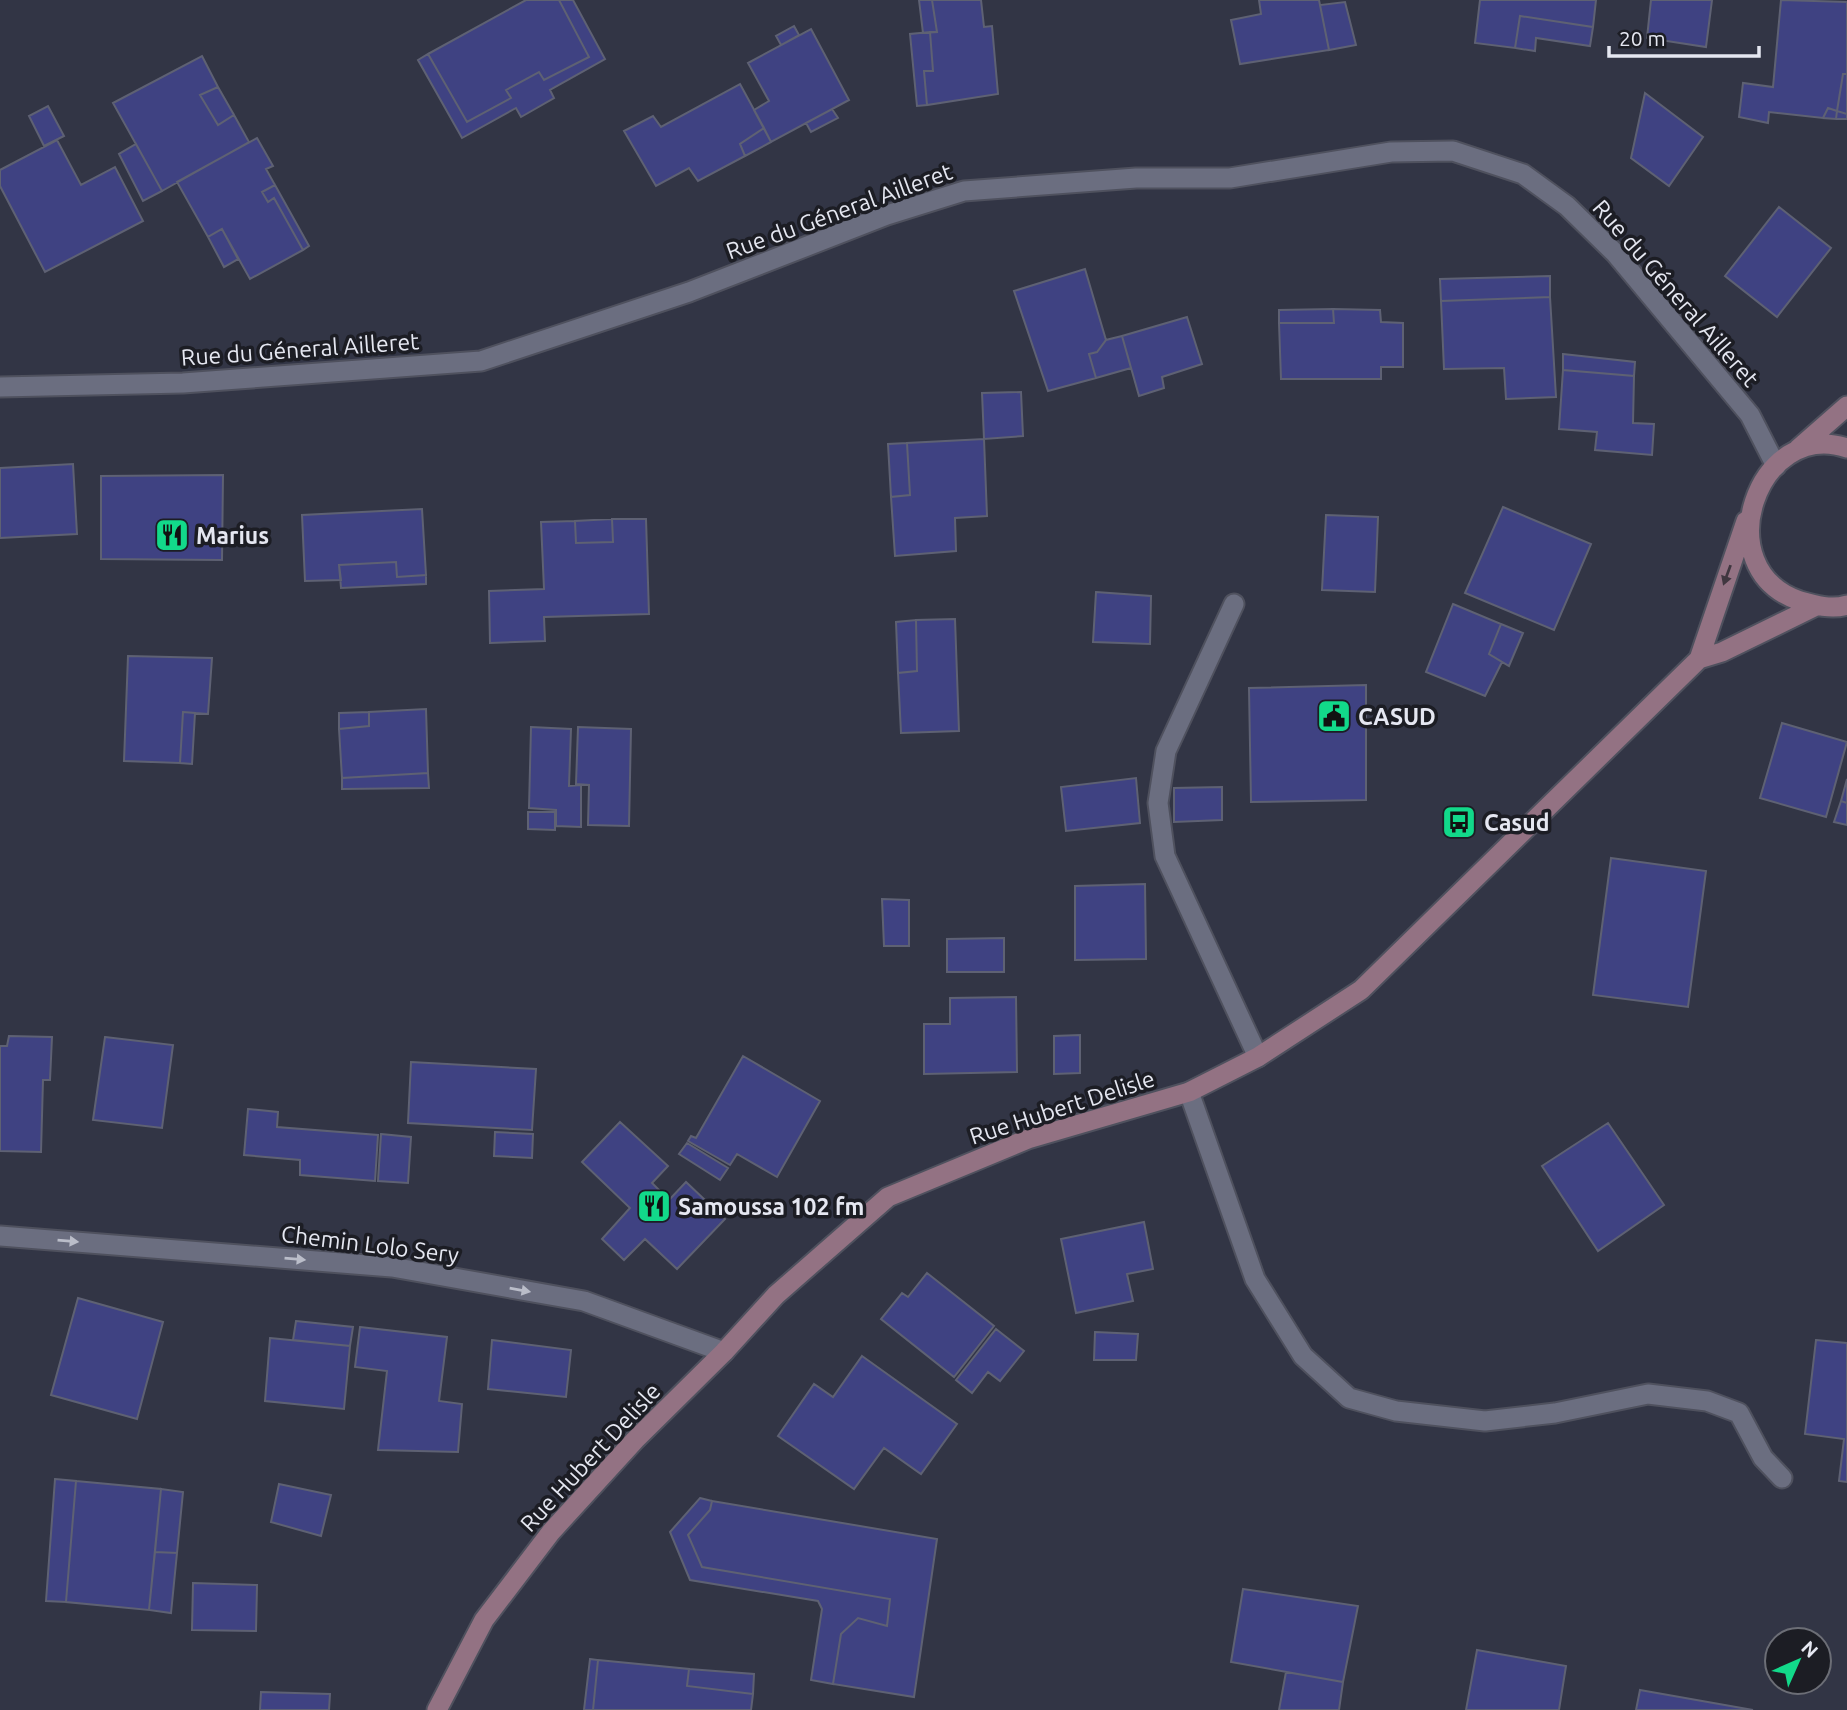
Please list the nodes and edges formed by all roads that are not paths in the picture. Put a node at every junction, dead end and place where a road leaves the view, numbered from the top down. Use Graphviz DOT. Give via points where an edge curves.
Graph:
graph roads {
  1 [pos="0,387"];
  2 [pos="1847,406"];
  3 [pos="1847,448"];
  4 [pos="1793,454"];
  5 [pos="1776,466"];
  6 [pos="1750,511"];
  7 [pos="1234,604"];
  8 [pos="1847,605"];
  9 [pos="1816,606"];
  10 [pos="1699,659"];
  11 [pos="1258,1057"];
  12 [pos="1189,1092"];
  13 [pos="0,1236"];
  14 [pos="724,1352"];
  15 [pos="1782,1478"];
  16 [pos="437,1710"];
  1 -- 5 [label="street, Rue du Géneral Ailleret" via="183,383 481,360 689,292 887,215 964,191 1136,178 1230,178 1391,152 1453,151 1523,174 1567,206 1615,253 1750,415"];
  2 -- 4 [label="main road"];
  3 -- 4 [label="main road" via="1816,446"];
  4 -- 5 [label="main road, Rue Hubert Delisle"];
  5 -- 6 [label="main road, Rue Hubert Delisle" via="1758,487"];
  6 -- 9 [label="main road" via="1749,536 1756,561 1770,582 1791,597"];
  6 -- 10 [label="main road, Rue Hubert Delisle, one-way"];
  7 -- 11 [label="street" via="1166,751 1158,803 1165,856"];
  8 -- 9 [label="main road"];
  9 -- 10 [label="main road, Rue Hubert Delisle" via="1723,652"];
  10 -- 11 [label="main road, Rue Hubert Delisle" via="1361,990"];
  11 -- 12 [label="main road, Rue Hubert Delisle"];
  12 -- 14 [label="main road, Rue Hubert Delisle" via="1028,1139 887,1197 776,1295"];
  12 -- 15 [label="street" via="1255,1279 1303,1356 1349,1398 1396,1411 1485,1421 1555,1413 1648,1394 1707,1401 1738,1413 1763,1458"];
  13 -- 14 [label="street, Chemin Lolo Sery, one-way" via="392,1267 584,1301"];
  14 -- 16 [label="main road, Rue Hubert Delisle" via="551,1532 484,1620"];
}
